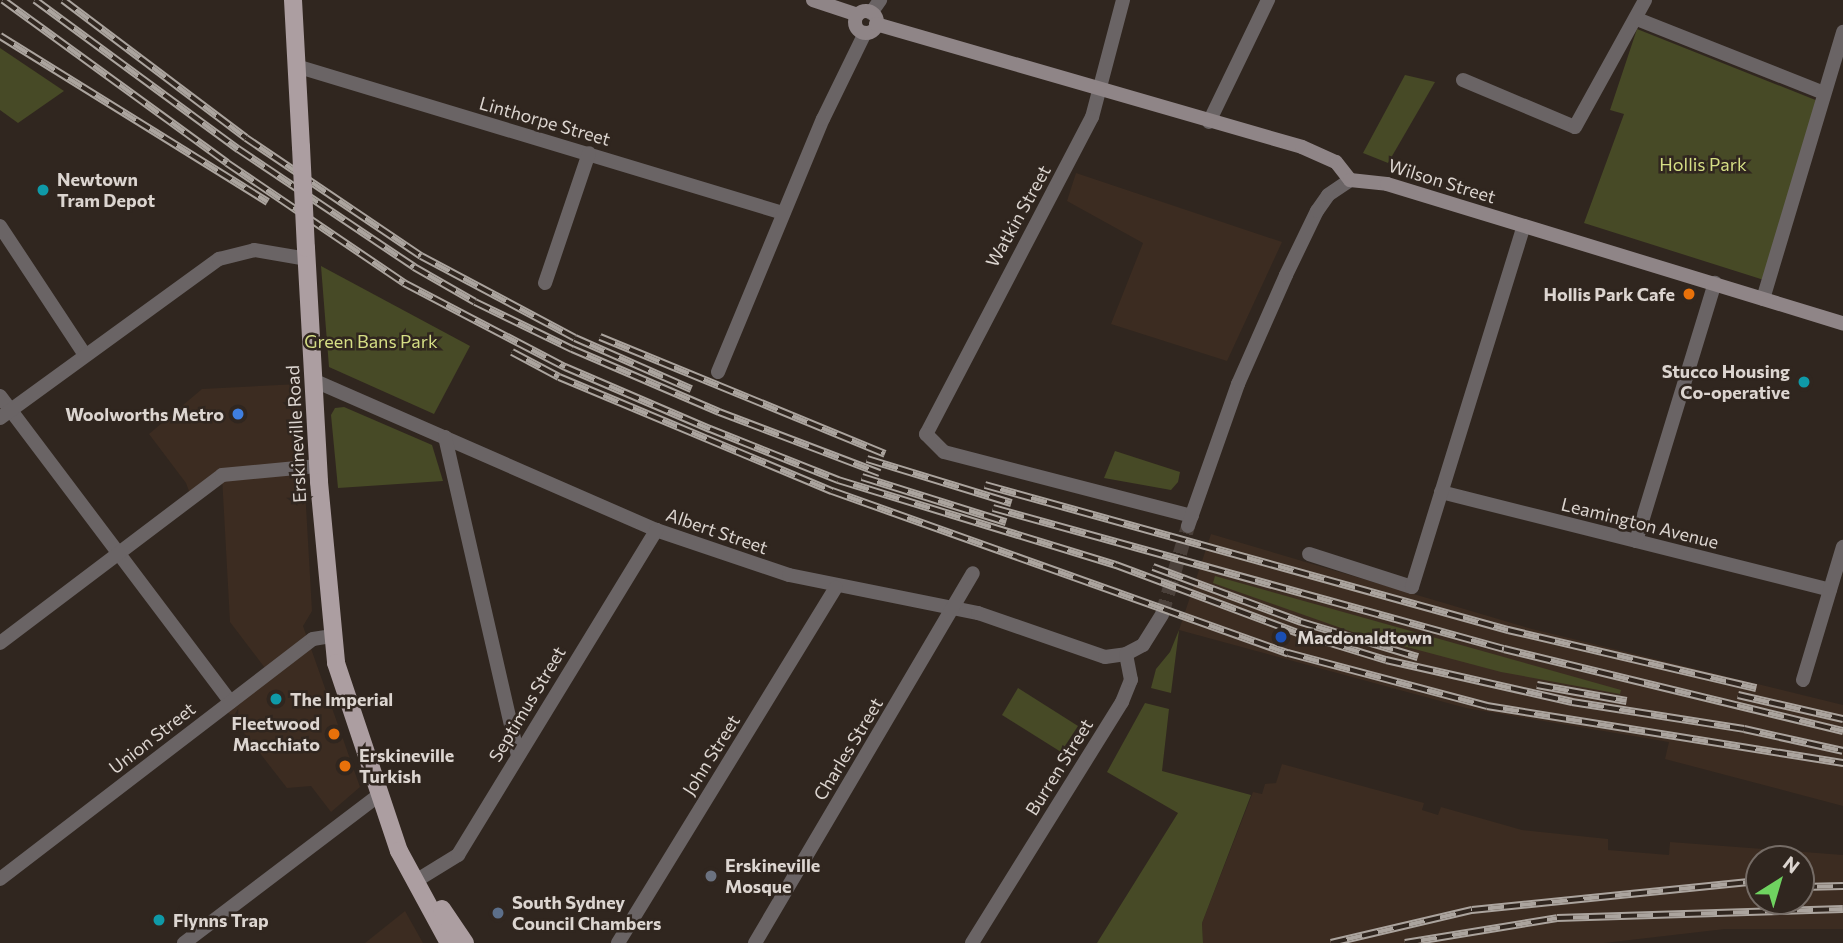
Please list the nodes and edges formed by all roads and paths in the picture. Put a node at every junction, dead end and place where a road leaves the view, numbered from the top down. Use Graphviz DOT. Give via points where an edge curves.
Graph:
graph roads {
  1 [pos="293,0"];
  2 [pos="813,0"];
  3 [pos="880,0"];
  4 [pos="1122,0"];
  5 [pos="1268,0"];
  6 [pos="1645,0"];
  7 [pos="1637,19"];
  8 [pos="867,21"];
  9 [pos="1843,32"];
  10 [pos="296,66"];
  11 [pos="1463,80"];
  12 [pos="1101,90"];
  13 [pos="1824,93"];
  14 [pos="1209,122"];
  15 [pos="589,153"];
  16 [pos="1350,180"];
  17 [pos="783,213"];
  18 [pos="0,226"];
  19 [pos="1524,226"];
  20 [pos="307,254"];
  21 [pos="545,283"];
  22 [pos="1715,283"];
  23 [pos="1763,299"];
  24 [pos="1843,323"];
  25 [pos="85,355"];
  26 [pos="718,372"];
  27 [pos="315,381"];
  28 [pos="0,396"];
  29 [pos="5,414"];
  30 [pos="445,437"];
  31 [pos="318,467"];
  32 [pos="1441,492"];
  33 [pos="656,530"];
  34 [pos="1636,541"];
  35 [pos="1843,547"];
  36 [pos="1309,554"];
  37 [pos="118,556"];
  38 [pos="973,573"];
  39 [pos="836,587"];
  40 [pos="1830,590"];
  41 [pos="954,610"];
  42 [pos="1162,614"];
  43 [pos="331,636"];
  44 [pos="0,643"];
  45 [pos="1126,654"];
  46 [pos="1803,680"];
  47 [pos="231,702"];
  48 [pos="517,757"];
  49 [pos="379,795"];
  50 [pos="0,879"];
  51 [pos="419,880"];
  52 [pos="184,943"];
  53 [pos="449,943"];
  54 [pos="465,943"];
  55 [pos="618,943"];
  56 [pos="755,943"];
  57 [pos="972,943"];
  1 -- 10 [label="main road, Erskineville Road"];
  2 -- 8 [label="street"];
  3 -- 8 [label="street"];
  4 -- 12 [label="street, Watkin Street"];
  5 -- 14 [label="street"];
  6 -- 7 [label="street"];
  7 -- 11 [label="street" via="1575,127"];
  7 -- 13 [label="street"];
  8 -- 12 [label="street"];
  8 -- 17 [label="street"];
  9 -- 13 [label="street"];
  10 -- 15 [label="street, Linthorpe Street"];
  10 -- 20 [label="main road, Erskineville Road, bridge"];
  12 -- 14 [label="street"];
  12 -- 16 [label="street, Watkin Street" via="1060,180 926,427 929,441 944,452 1086,488 1190,521 1238,384 1300,244 1328,195"];
  13 -- 23 [label="street"];
  14 -- 16 [label="street" via="1317,153 1336,162"];
  15 -- 17 [label="street, Linthorpe Street"];
  15 -- 21 [label="street"];
  16 -- 19 [label="street, Wilson Street" via="1381,182"];
  17 -- 26 [label="street"];
  18 -- 25 [label="street"];
  19 -- 22 [label="street, Wilson Street"];
  19 -- 32 [label="street"];
  20 -- 25 [label="street" via="261,250 227,254"];
  20 -- 27 [label="main road, Erskineville Road"];
  22 -- 23 [label="street, Wilson Street"];
  22 -- 34 [label="street"];
  23 -- 24 [label="street, Wilson Street"];
  25 -- 29 [label="street"];
  27 -- 30 [label="street, Albert Street"];
  27 -- 31 [label="main road, Erskineville Road"];
  28 -- 29 [label="street"];
  29 -- 37 [label="street"];
  30 -- 33 [label="street, Albert Street"];
  30 -- 48 [label="street"];
  31 -- 37 [label="street" via="222,475"];
  31 -- 43 [label="main road, Erskineville Road"];
  32 -- 34 [label="street, Leamington Avenue"];
  32 -- 36 [label="street" via="1412,587"];
  33 -- 39 [label="street, Albert Street"];
  33 -- 48 [label="street, Septimus Street"];
  34 -- 40 [label="street, Leamington Avenue"];
  35 -- 40 [label="street"];
  37 -- 44 [label="street"];
  37 -- 47 [label="street"];
  38 -- 41 [label="street, Charles Street"];
  39 -- 41 [label="street, Albert Street"];
  39 -- 55 [label="street, John Street"];
  40 -- 46 [label="street"];
  41 -- 45 [label="street, Albert Street" via="978,613 1094,655"];
  41 -- 56 [label="street, Charles Street"];
  42 -- 45 [label="street" via="1150,637"];
  43 -- 47 [label="street, Union Street" via="313,639"];
  43 -- 49 [label="main road, Erskineville Road"];
  45 -- 57 [label="street, Burren Street" via="1131,680 1122,702"];
  47 -- 50 [label="street, Union Street"];
  48 -- 51 [label="street, Septimus Street" via="458,855"];
  49 -- 51 [label="main road, Erskineville Road"];
  49 -- 52 [label="street"];
  51 -- 53 [label="main road, Erskineville Road"];
  51 -- 54 [label="main road, Erskineville Road"];
}
